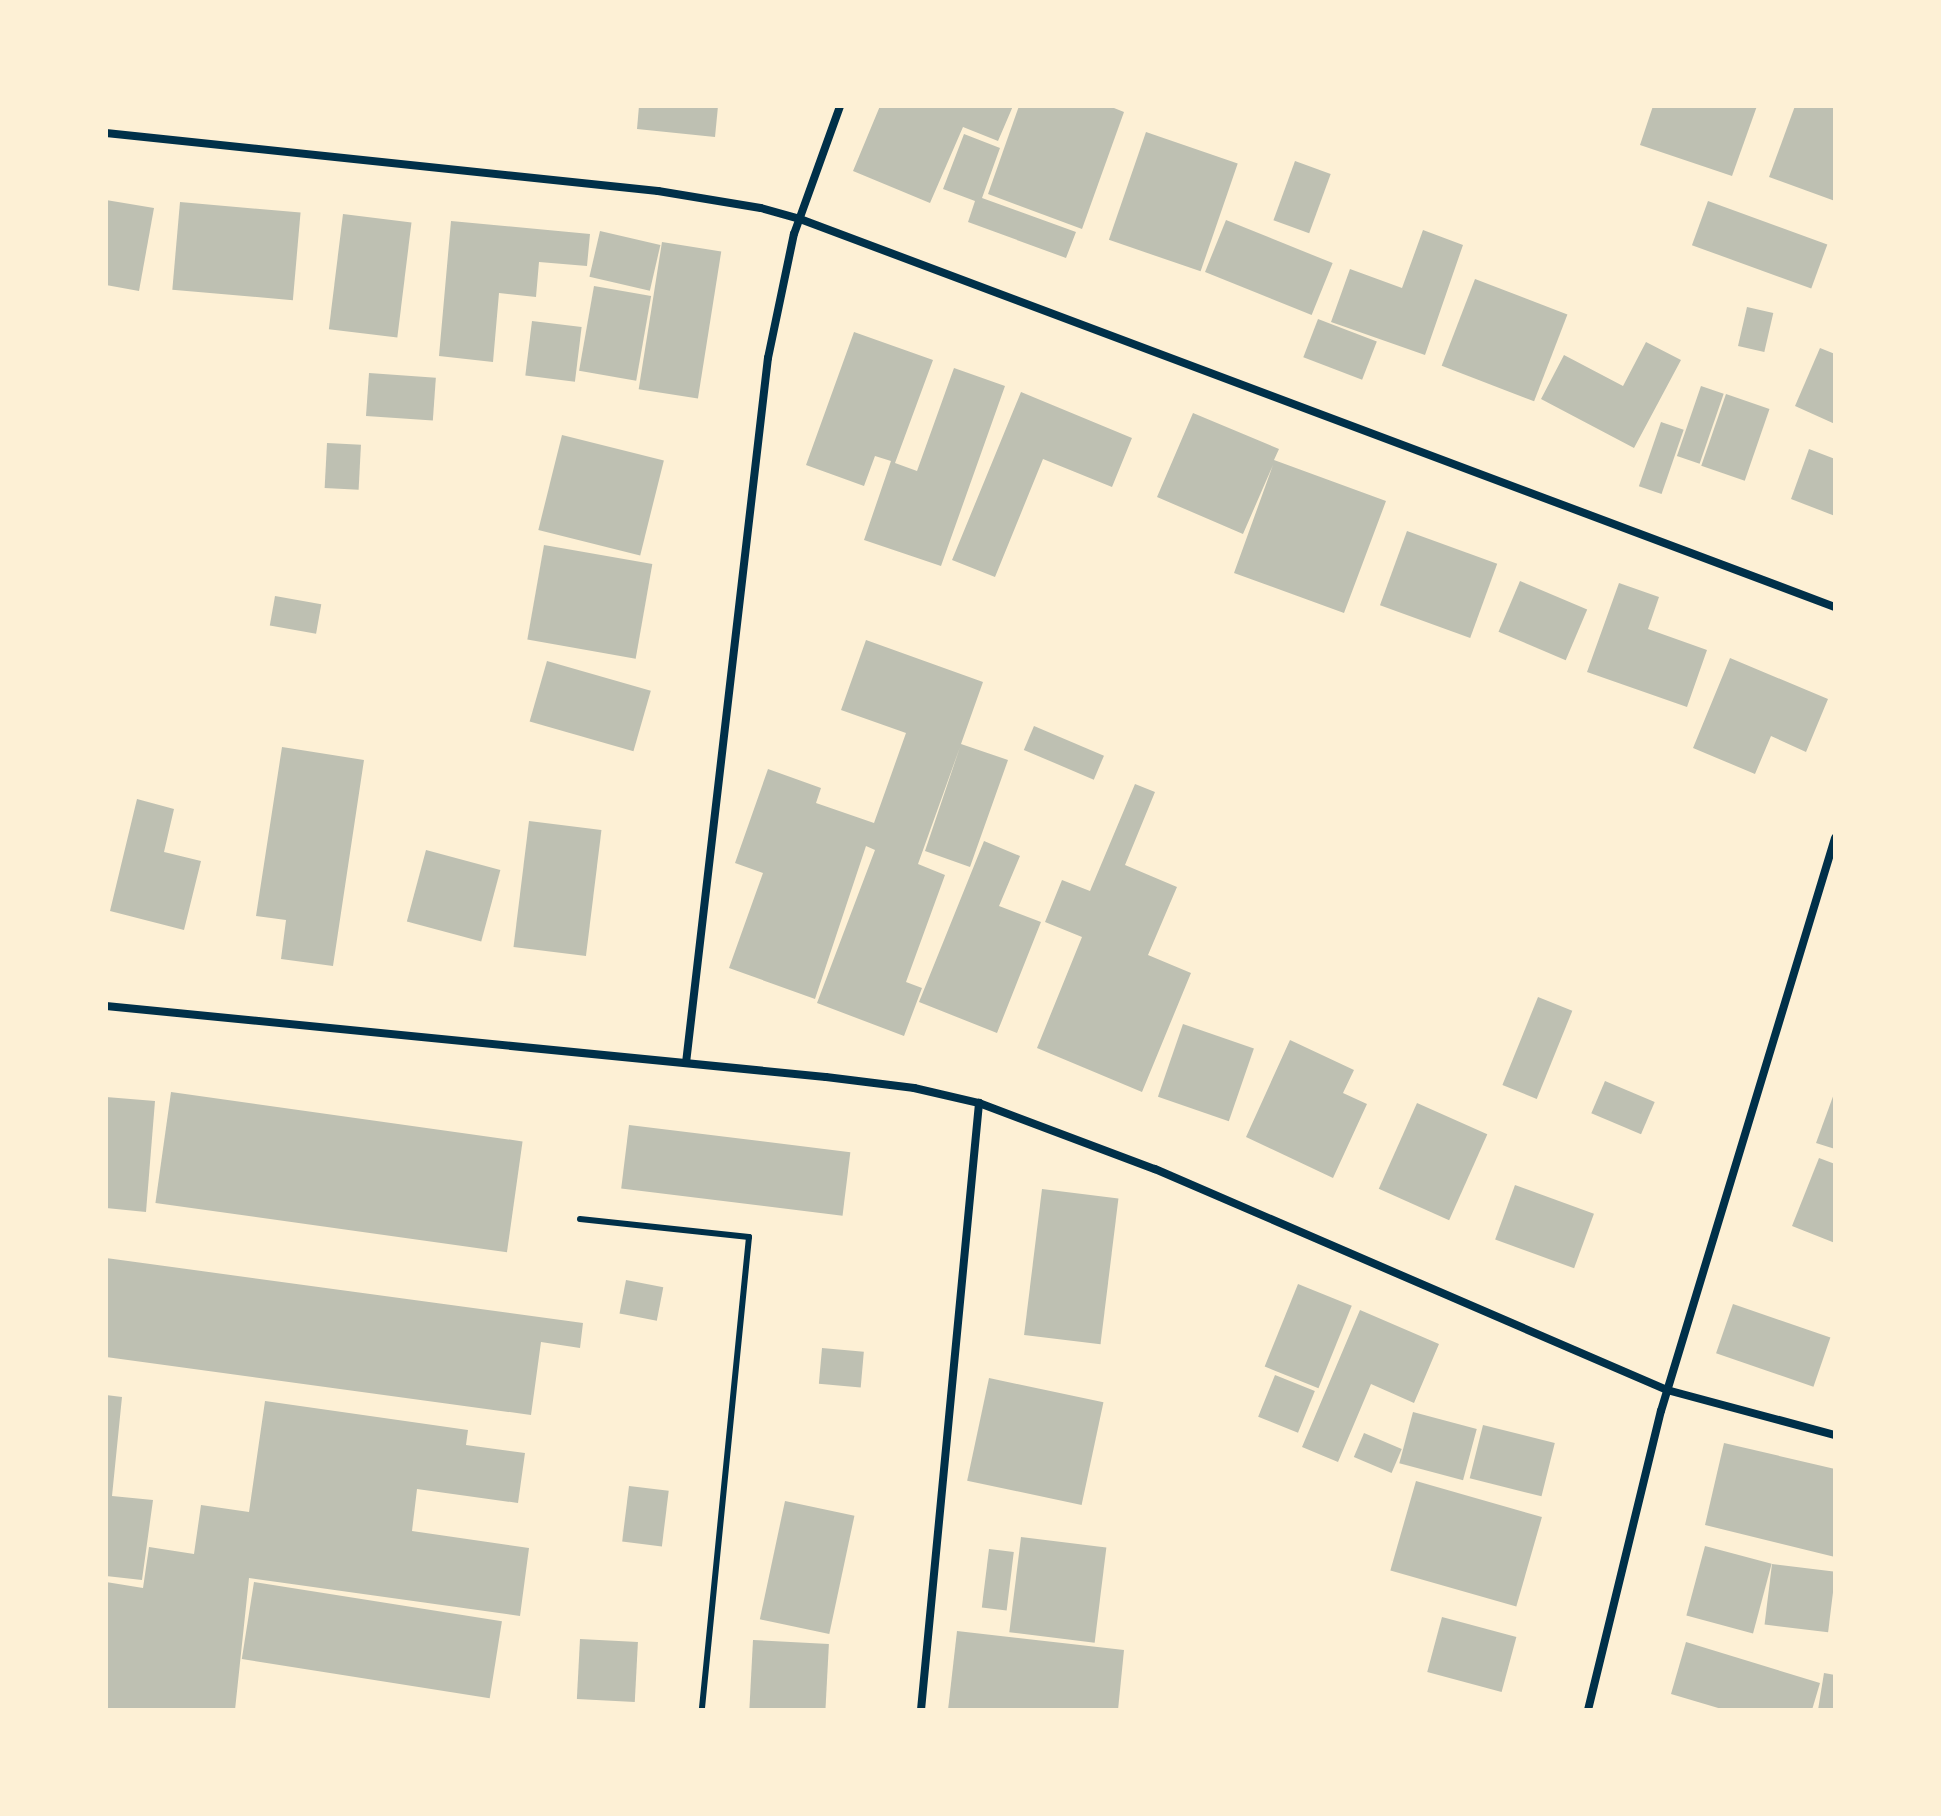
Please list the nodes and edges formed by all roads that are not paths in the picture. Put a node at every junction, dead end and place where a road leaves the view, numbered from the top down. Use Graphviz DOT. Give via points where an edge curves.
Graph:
graph roads {
  1 [pos="840,106"];
  2 [pos="106,133"];
  3 [pos="800,219"];
  4 [pos="1835,607"];
  5 [pos="1835,838"];
  6 [pos="106,1006"];
  7 [pos="686,1063"];
  8 [pos="979,1103"];
  9 [pos="580,1219"];
  10 [pos="1667,1390"];
  11 [pos="1835,1435"];
  12 [pos="702,1710"];
  13 [pos="921,1710"];
  14 [pos="1588,1710"];
  1 -- 3 [label="street"];
  2 -- 3 [label="street" via="658,191"];
  3 -- 4 [label="street"];
  3 -- 7 [label="street" via="768,358"];
  5 -- 10 [label="street"];
  6 -- 7 [label="street"];
  7 -- 8 [label="street" via="914,1088"];
  8 -- 10 [label="street" via="1155,1169"];
  8 -- 13 [label="street"];
  9 -- 12 [label="lane" via="749,1237"];
  10 -- 11 [label="street"];
  10 -- 14 [label="street"];
}
